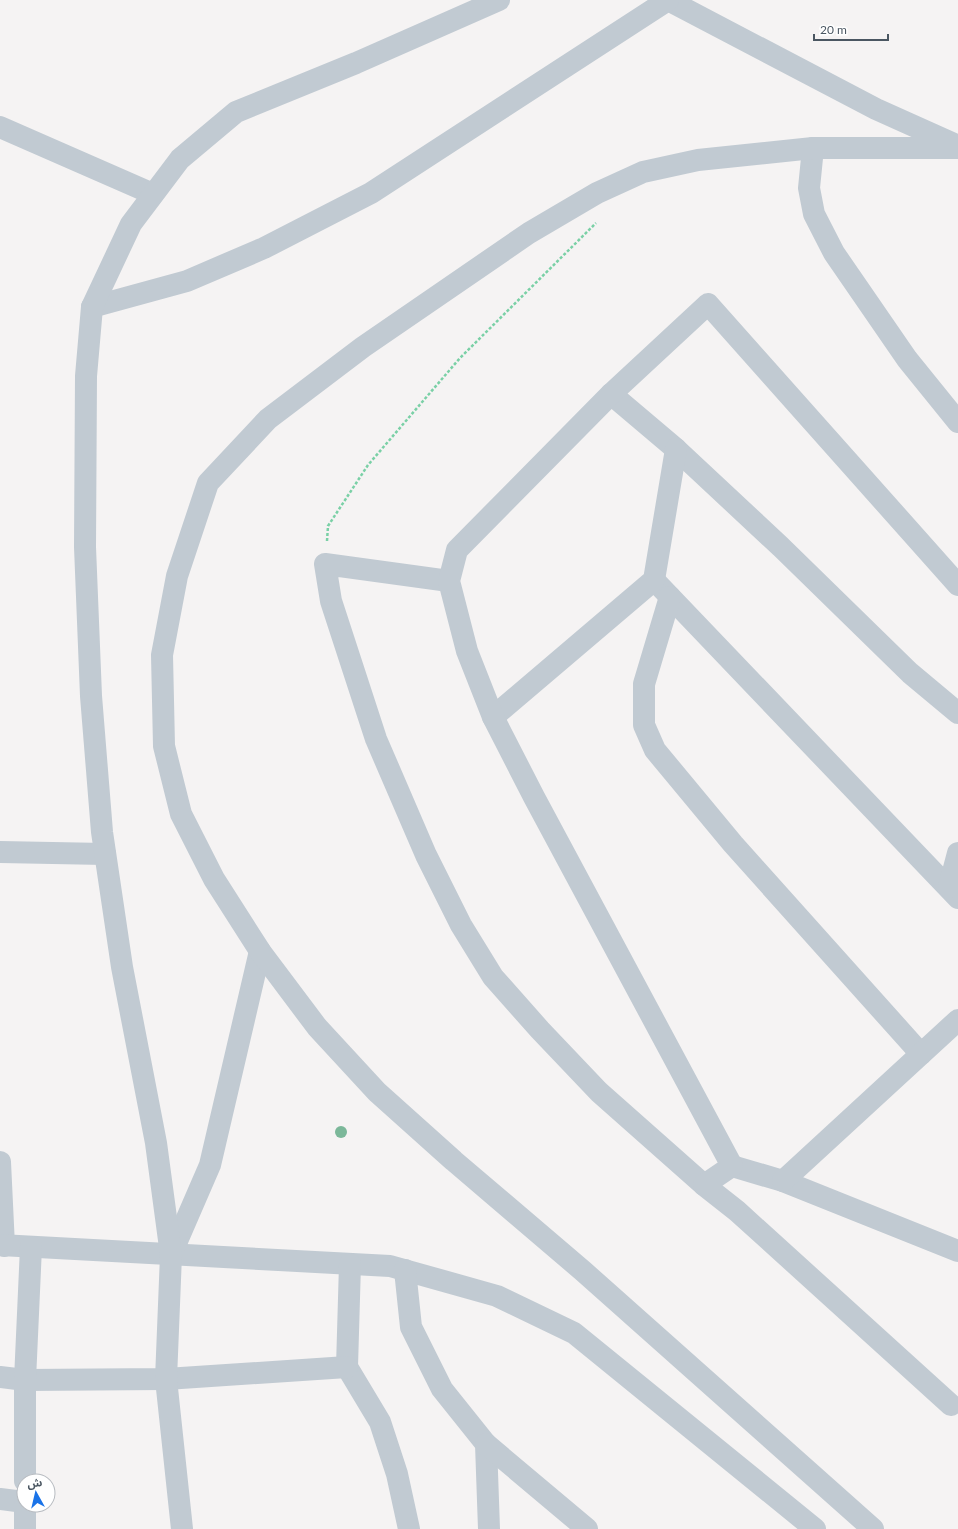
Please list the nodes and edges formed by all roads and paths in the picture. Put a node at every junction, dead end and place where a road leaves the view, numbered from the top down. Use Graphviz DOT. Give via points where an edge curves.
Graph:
graph roads {
  1 [pos="499,0"];
  2 [pos="668,0"];
  3 [pos="0,127"];
  4 [pos="958,147"];
  5 [pos="813,148"];
  6 [pos="153,194"];
  7 [pos="597,222"];
  8 [pos="92,307"];
  9 [pos="611,394"];
  10 [pos="958,422"];
  11 [pos="676,449"];
  12 [pos="325,564"];
  13 [pos="654,580"];
  14 [pos="449,581"];
  15 [pos="958,585"];
  16 [pos="670,597"];
  17 [pos="958,713"];
  18 [pos="493,717"];
  19 [pos="0,852"];
  20 [pos="958,853"];
  21 [pos="105,854"];
  22 [pos="953,893"];
  23 [pos="260,951"];
  24 [pos="958,1020"];
  25 [pos="921,1054"];
  26 [pos="0,1162"];
  27 [pos="732,1166"];
  28 [pos="783,1181"];
  29 [pos="704,1185"];
  30 [pos="2,1246"];
  31 [pos="31,1247"];
  32 [pos="958,1251"];
  33 [pos="171,1255"];
  34 [pos="350,1264"];
  35 [pos="405,1270"];
  36 [pos="347,1366"];
  37 [pos="0,1377"];
  38 [pos="166,1379"];
  39 [pos="25,1380"];
  40 [pos="951,1405"];
  41 [pos="486,1444"];
  42 [pos="25,1473"];
  43 [pos="0,1499"];
  44 [pos="16,1501"];
  45 [pos="25,1513"];
  46 [pos="25,1529"];
  47 [pos="182,1529"];
  48 [pos="409,1529"];
  49 [pos="489,1529"];
  50 [pos="587,1529"];
  51 [pos="815,1529"];
  52 [pos="873,1529"];
  1 -- 6 [label="street" via="236,112 180,159"];
  2 -- 4 [label="street" via="876,109"];
  2 -- 8 [label="street" via="371,193 264,248 187,281"];
  3 -- 6 [label="street"];
  4 -- 5 [label="street"];
  5 -- 10 [label="street" via="809,188 814,214 834,253 907,359"];
  5 -- 23 [label="street" via="698,160 643,172 597,193 529,232 363,347 268,419 208,483 177,576 162,655 164,746 181,814 214,880"];
  6 -- 8 [label="street" via="131,224"];
  7 -- 12 [label="path" via="460,358 368,466 328,526"];
  8 -- 21 [label="street" via="86,376 85,547 91,696"];
  9 -- 11 [label="street"];
  9 -- 14 [label="street" via="457,550"];
  9 -- 15 [label="street" via="708,304"];
  11 -- 13 [label="street"];
  11 -- 17 [label="street" via="781,546 910,674"];
  12 -- 14 [label="street"];
  12 -- 29 [label="street" via="331,601 376,739 426,856 465,932 493,977 540,1030 599,1092"];
  13 -- 16 [label="street"];
  13 -- 18 [label="street"];
  14 -- 18 [label="street" via="467,651"];
  16 -- 22 [label="street"];
  16 -- 25 [label="street" via="644,684 644,725 655,750 734,844"];
  18 -- 27 [label="street" via="537,804"];
  19 -- 21 [label="street"];
  20 -- 22 [label="street"];
  21 -- 33 [label="street" via="122,967 156,1143"];
  23 -- 33 [label="street" via="210,1165"];
  23 -- 52 [label="street" via="318,1027 377,1092"];
  24 -- 25 [label="street"];
  25 -- 28 [label="street"];
  26 -- 30 [label="street"];
  27 -- 28 [label="street"];
  27 -- 29 [label="street"];
  28 -- 32 [label="street"];
  29 -- 40 [label="street" via="737,1211"];
  30 -- 31 [label="street"];
  31 -- 33 [label="street"];
  31 -- 39 [label="street"];
  33 -- 34 [label="street"];
  33 -- 38 [label="street"];
  34 -- 35 [label="street" via="390,1266"];
  34 -- 36 [label="street"];
  35 -- 41 [label="street" via="411,1328 442,1389"];
  35 -- 51 [label="street" via="497,1296 574,1333"];
  36 -- 38 [label="street"];
  36 -- 48 [label="street" via="380,1422 397,1474"];
  37 -- 39 [label="street"];
  38 -- 39 [label="street"];
  38 -- 47 [label="street"];
  39 -- 42 [label="street"];
  41 -- 49 [label="street"];
  41 -- 50 [label="street"];
  43 -- 44 [label="street"];
  45 -- 46 [label="street"];
}
